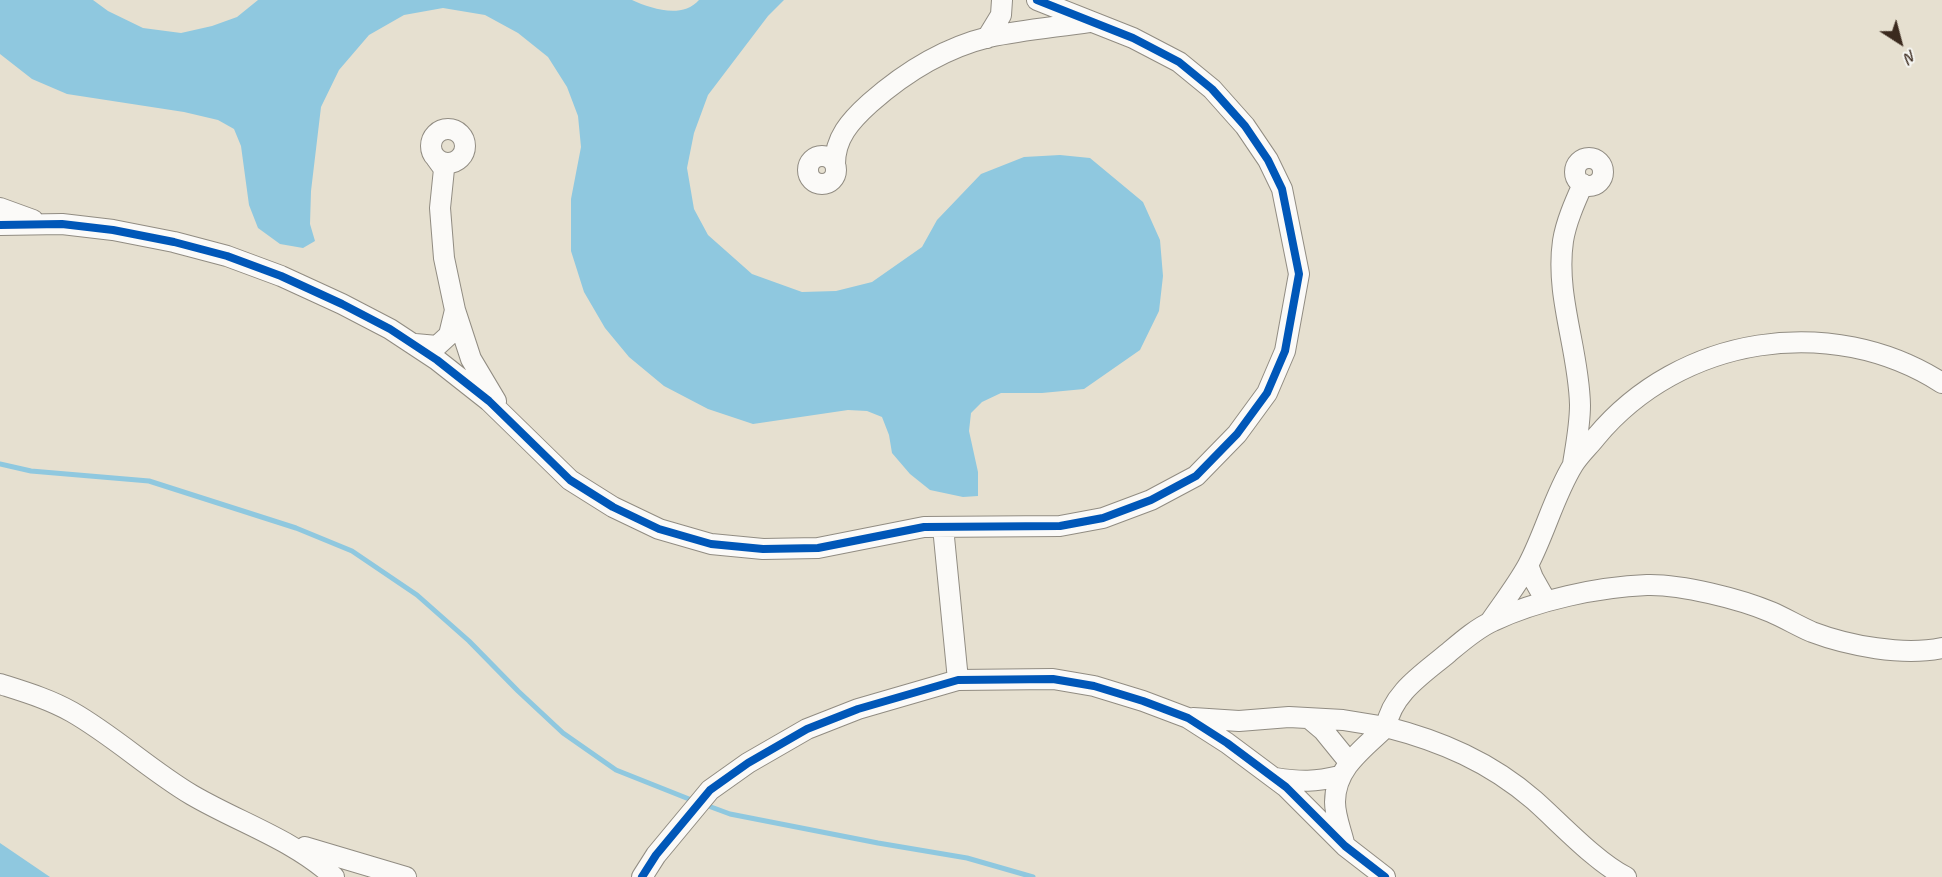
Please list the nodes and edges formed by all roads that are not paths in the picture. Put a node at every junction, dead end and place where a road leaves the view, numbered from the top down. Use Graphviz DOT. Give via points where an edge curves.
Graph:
graph roads {
  1 [pos="1002,0"];
  2 [pos="1037,0"];
  3 [pos="1089,22"];
  4 [pos="987,38"];
  5 [pos="829,156"];
  6 [pos="445,163"];
  7 [pos="1583,184"];
  8 [pos="0,208"];
  9 [pos="50,224"];
  10 [pos="0,225"];
  11 [pos="455,310"];
  12 [pos="412,344"];
  13 [pos="1942,383"];
  14 [pos="1580,405"];
  15 [pos="505,416"];
  16 [pos="1609,422"];
  17 [pos="1573,465"];
  18 [pos="943,527"];
  19 [pos="1528,565"];
  20 [pos="1545,601"];
  21 [pos="1490,622"];
  22 [pos="1942,648"];
  23 [pos="958,680"];
  24 [pos="0,684"];
  25 [pos="1188,718"];
  26 [pos="1310,719"];
  27 [pos="1386,728"];
  28 [pos="1345,769"];
  29 [pos="1275,778"];
  30 [pos="280,839"];
  31 [pos="1345,846"];
  32 [pos="1621,876"];
  33 [pos="334,877"];
  34 [pos="406,877"];
  35 [pos="642,877"];
  36 [pos="1385,877"];
  1 -- 4 [label="street" via="1001,15"];
  2 -- 3 [label="street"];
  3 -- 4 [label="street"];
  3 -- 18 [label="street" via="1133,38 1179,62 1212,89 1268,160 1282,189 1299,274 1285,351 1267,393 1238,434 1196,476 1151,500 1103,518 1060,526"];
  4 -- 5 [label="street" via="924,63 889,86 862,110"];
  6 -- 11 [label="street" via="440,208"];
  7 -- 14 [label="street" via="1564,240 1561,274"];
  8 -- 9 [label="street"];
  9 -- 10 [label="street"];
  9 -- 12 [label="street" via="113,230 227,256 332,299"];
  11 -- 12 [label="street" via="449,335 437,346"];
  11 -- 15 [label="street" via="471,359"];
  12 -- 15 [label="street"];
  13 -- 16 [label="street" via="1892,358 1842,344 1800,341 1747,346 1695,364 1645,391"];
  14 -- 16 [label="street" via="1587,414"];
  14 -- 17 [label="street"];
  15 -- 18 [label="street" via="570,480 658,528 711,544 763,549 818,548 924,527"];
  16 -- 17 [label="street"];
  17 -- 19 [label="street"];
  18 -- 23 [label="street"];
  19 -- 20 [label="street"];
  19 -- 21 [label="street"];
  20 -- 21 [label="street"];
  20 -- 22 [label="street" via="1648,585 1683,589 1770,612 1813,632 1854,644 1908,651"];
  21 -- 27 [label="street" via="1399,695 1388,714"];
  23 -- 25 [label="street" via="1053,679 1094,686"];
  23 -- 35 [label="street" via="858,709 807,729 748,763 710,790"];
  24 -- 30 [label="street" via="73,712 193,795"];
  25 -- 26 [label="street"];
  25 -- 29 [label="street"];
  26 -- 27 [label="street"];
  26 -- 28 [label="street" via="1330,739"];
  27 -- 28 [label="street"];
  27 -- 32 [label="street" via="1466,754 1502,774"];
  28 -- 29 [label="street" via="1317,782"];
  28 -- 31 [label="street" via="1337,783 1335,802"];
  29 -- 31 [label="street"];
  30 -- 33 [label="street"];
  30 -- 34 [label="street"];
  31 -- 36 [label="street"];
}
